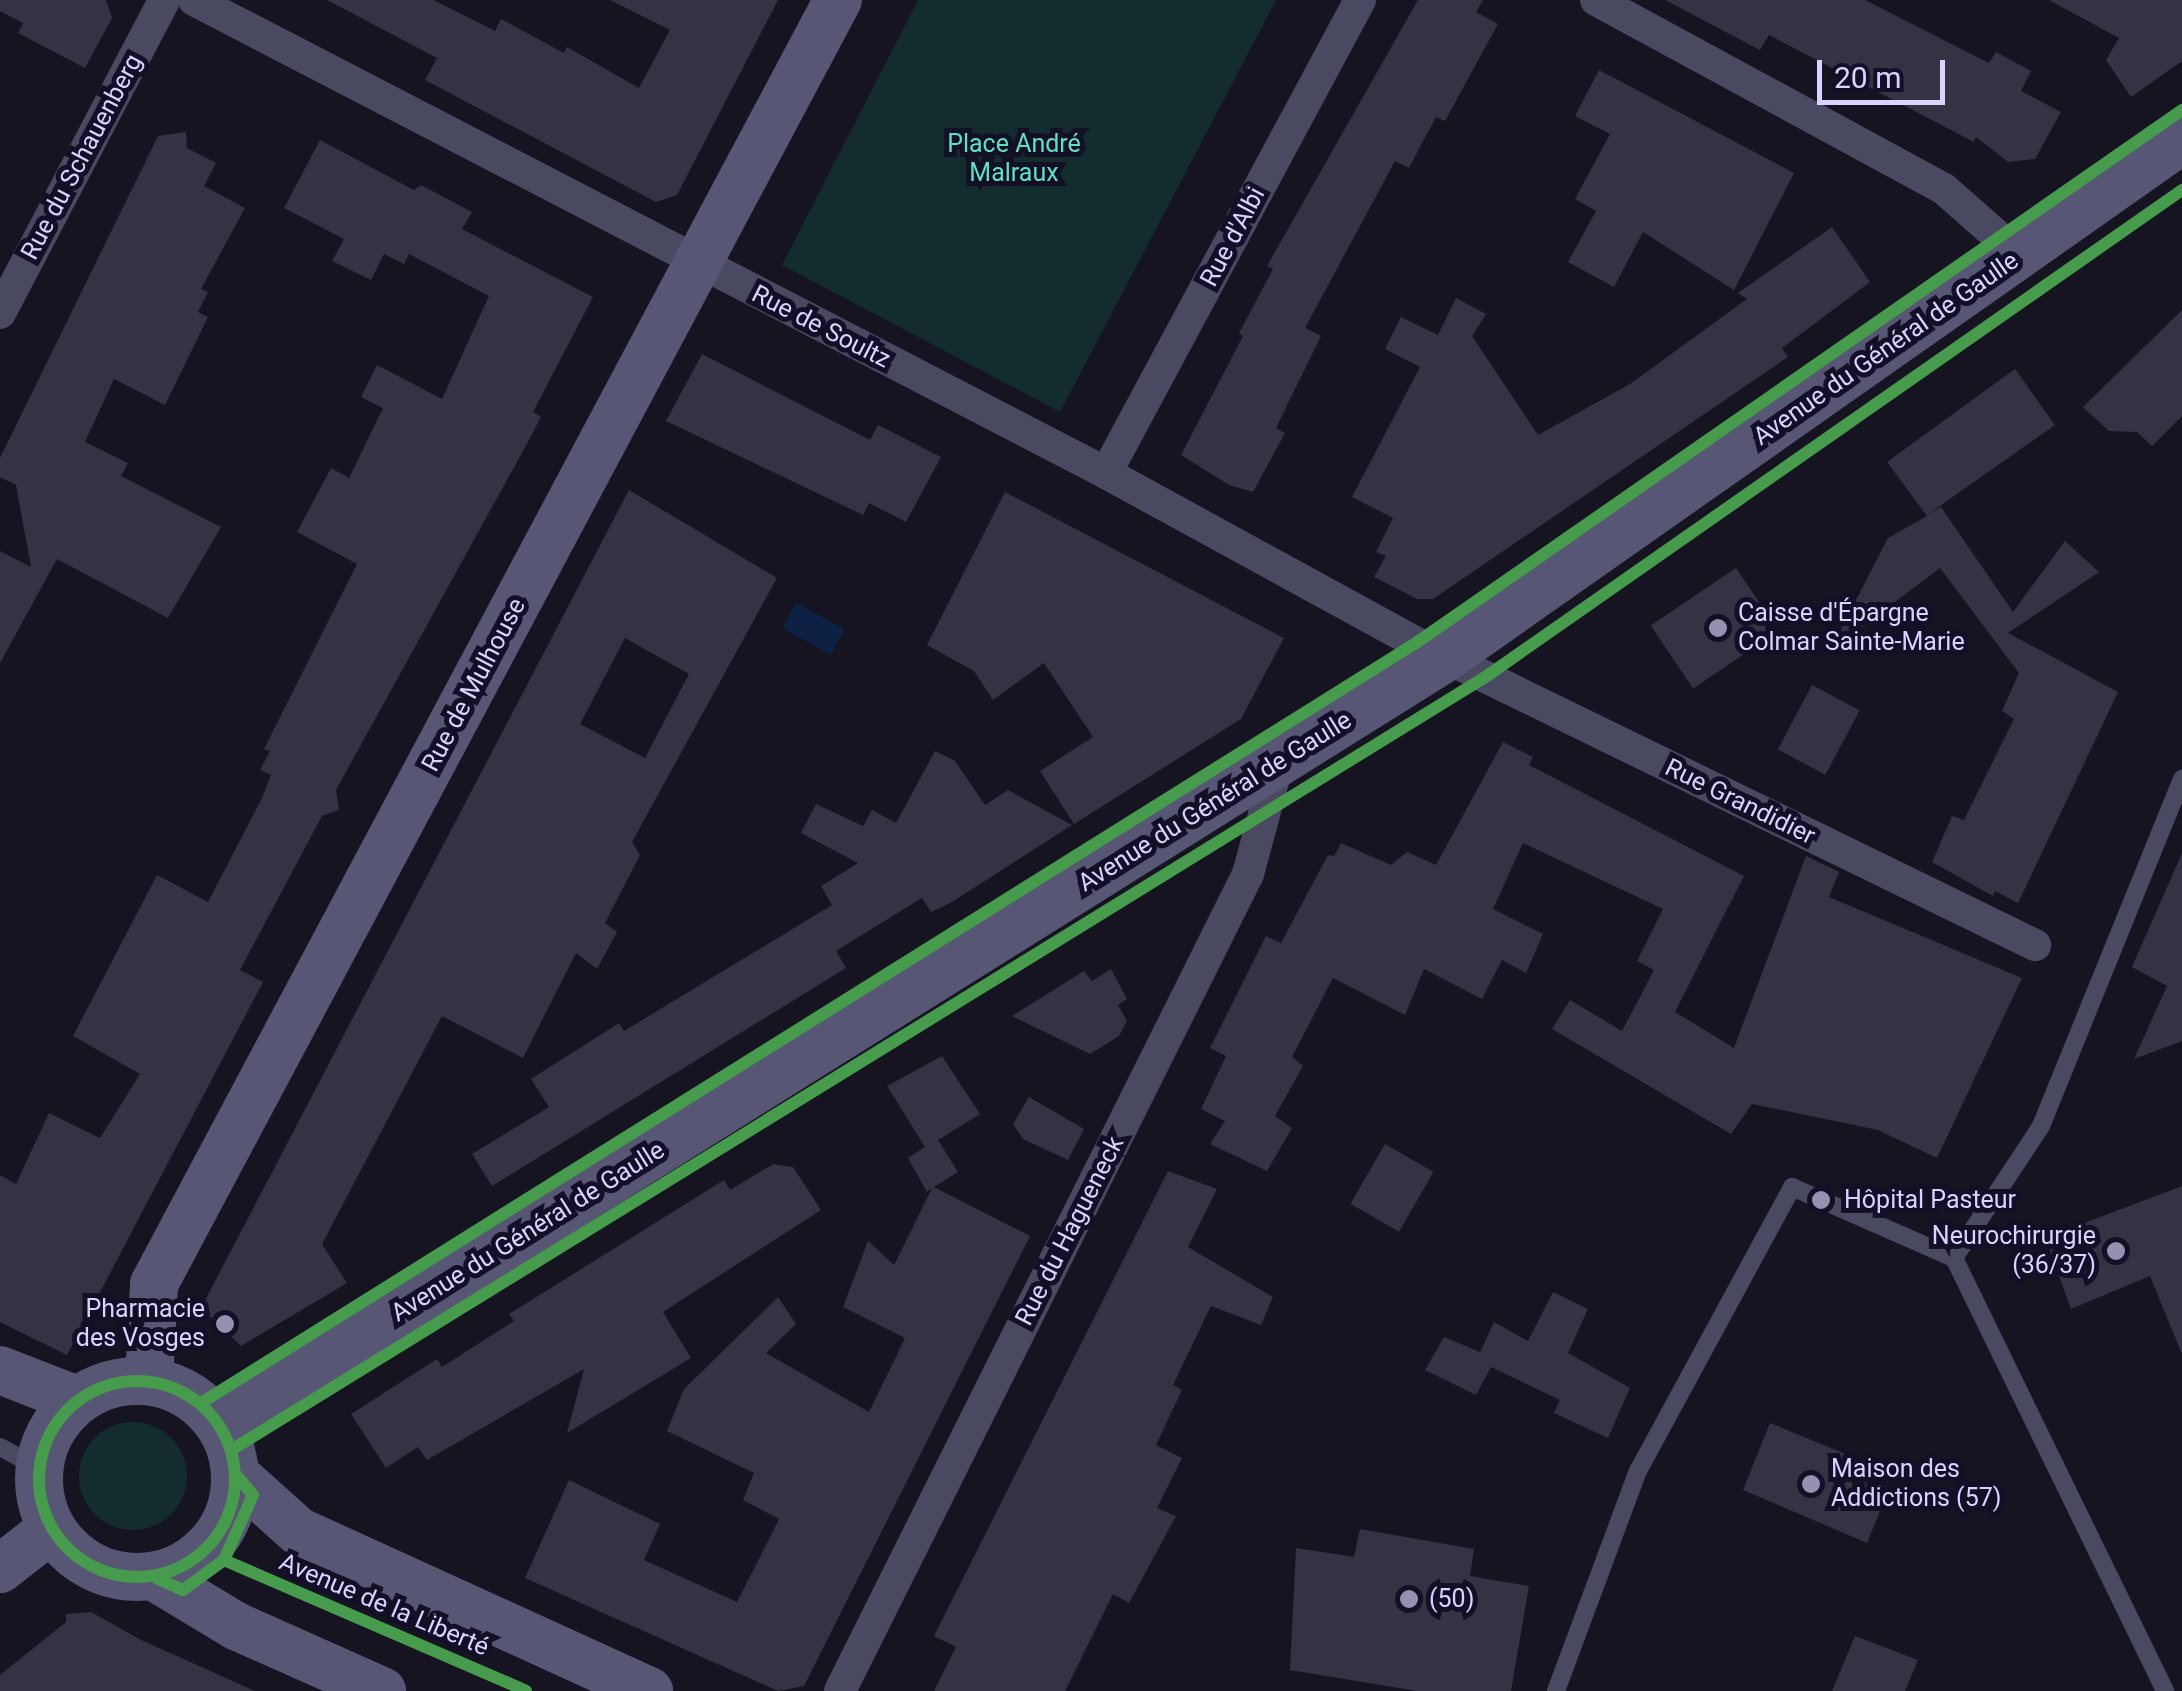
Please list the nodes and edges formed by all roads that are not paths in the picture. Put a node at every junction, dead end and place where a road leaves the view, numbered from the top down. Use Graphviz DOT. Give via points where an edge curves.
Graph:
graph roads {
  1 [pos="164,0"];
  2 [pos="194,0"];
  3 [pos="838,0"];
  4 [pos="1360,0"];
  5 [pos="1596,0"];
  6 [pos="2182,140"];
  7 [pos="2020,256"];
  8 [pos="700,264"];
  9 [pos="0,313"];
  10 [pos="1106,474"];
  11 [pos="1445,658"];
  12 [pos="1278,763"];
  13 [pos="2182,778"];
  14 [pos="2035,945"];
  15 [pos="1954,1258"];
  16 [pos="0,1370"];
  17 [pos="149,1381"];
  18 [pos="77,1400"];
  19 [pos="221,1425"];
  20 [pos="18,1464"];
  21 [pos="238,1477"];
  22 [pos="50,1530"];
  23 [pos="0,1569"];
  24 [pos="158,1579"];
  25 [pos="382,1691"];
  26 [pos="649,1691"];
  27 [pos="840,1691"];
  28 [pos="1556,1691"];
  29 [pos="2165,1691"];
  1 -- 9 [label="street, Rue du Schauenberg"];
  2 -- 8 [label="street, Rue de Soultz"];
  3 -- 8 [label="main road, Rue de Mulhouse"];
  4 -- 10 [label="street, Rue d'Albi"];
  5 -- 7 [label="street" via="1944,188"];
  6 -- 7 [label="main road, Avenue du Général de Gaulle"];
  7 -- 11 [label="main road, Avenue du Général de Gaulle"];
  8 -- 10 [label="street, Rue de Soultz"];
  8 -- 17 [label="main road, Rue de Mulhouse" via="154,1284"];
  10 -- 11 [label="street, Rue de Soultz"];
  11 -- 12 [label="main road, Avenue du Général de Gaulle"];
  11 -- 14 [label="street, Rue Grandidier"];
  12 -- 19 [label="main road, Avenue du Général de Gaulle"];
  12 -- 27 [label="street, Rue du Hagueneck" via="1248,874"];
  13 -- 15 [label="lane" via="2041,1126"];
  15 -- 28 [label="lane" via="1792,1187 1638,1470"];
  15 -- 29 [label="lane"];
  16 -- 18 [label="main road"];
  17 -- 18 [label="main road"];
  17 -- 19 [label="main road" via="201,1403"];
  18 -- 20 [label="main road"];
  19 -- 21 [label="main road"];
  20 -- 22 [label="main road"];
  21 -- 24 [label="main road" via="216,1543"];
  21 -- 26 [label="main road, Avenue de la Liberté" via="298,1531"];
  22 -- 23 [label="main road"];
  22 -- 24 [label="main road" via="96,1572"];
  24 -- 25 [label="main road" via="236,1626"];
}
